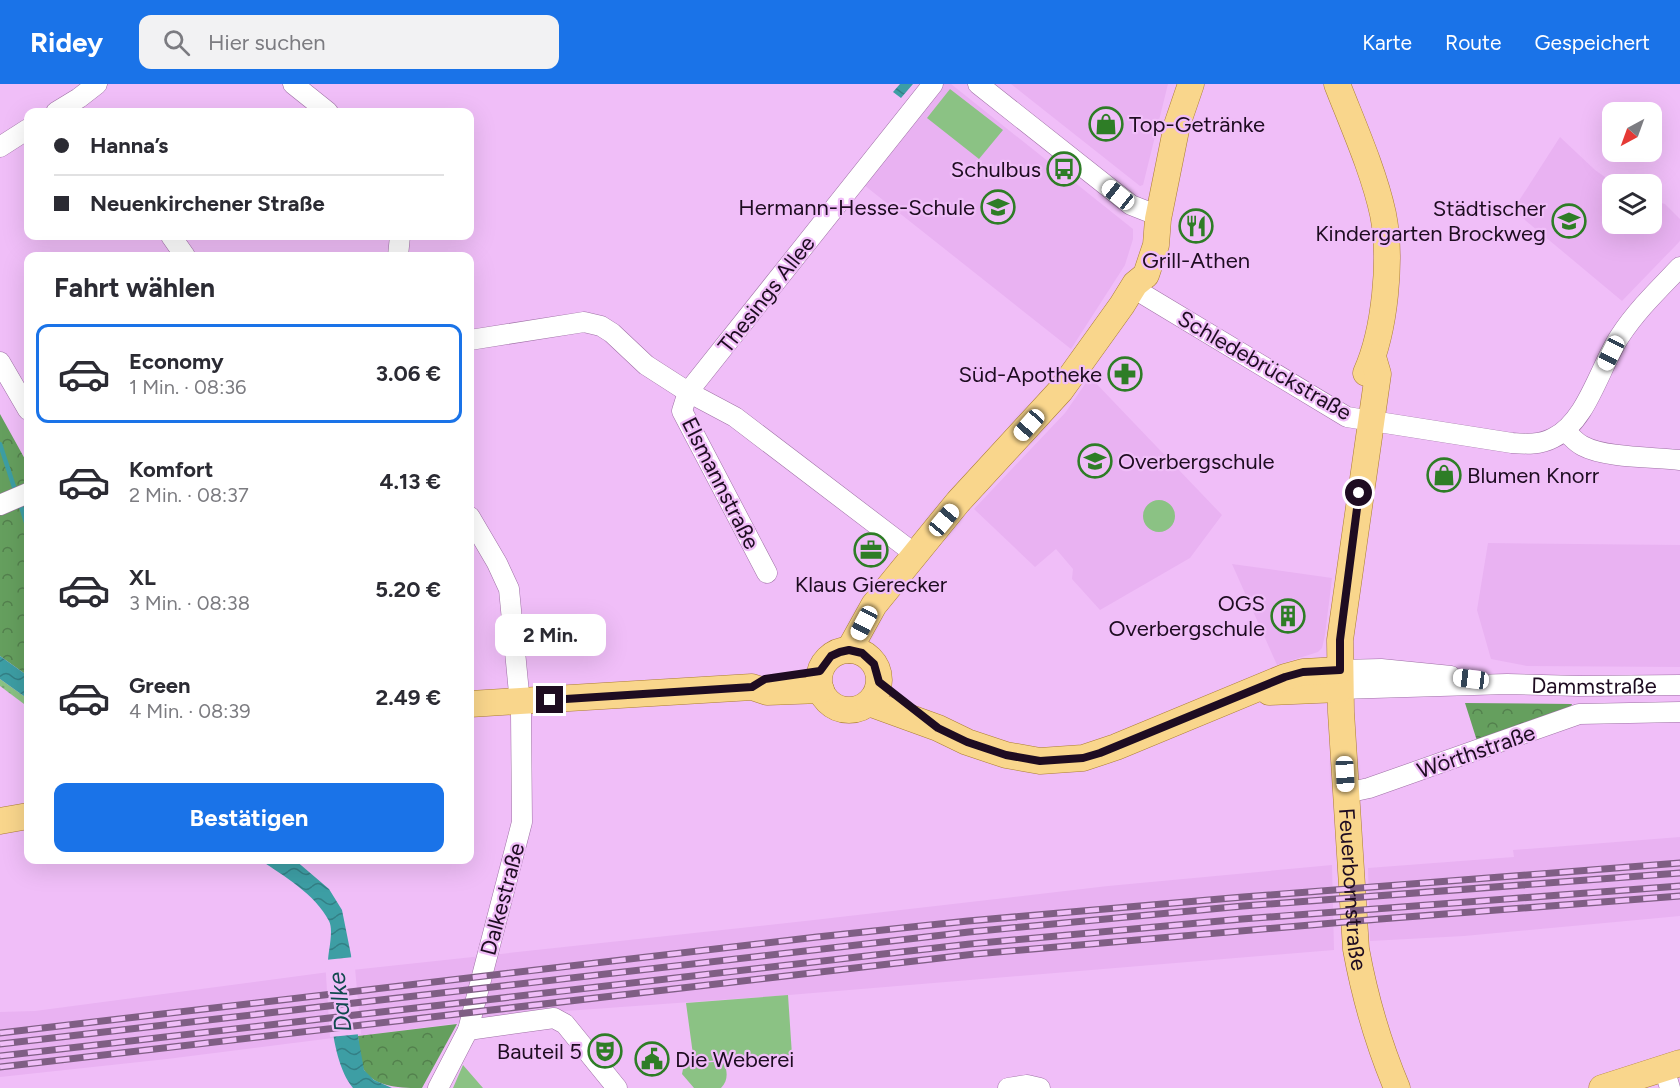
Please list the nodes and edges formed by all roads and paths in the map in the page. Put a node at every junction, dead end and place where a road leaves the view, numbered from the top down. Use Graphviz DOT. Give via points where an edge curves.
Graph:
graph roads {
  1 [pos="97,84"];
  2 [pos="293,84"];
  3 [pos="933,84"];
  4 [pos="978,84"];
  5 [pos="1191,84"];
  6 [pos="1337,84"];
  7 [pos="84,105"];
  8 [pos="323,108"];
  9 [pos="24,132"];
  10 [pos="0,147"];
  11 [pos="1158,218"];
  12 [pos="1680,267"];
  13 [pos="1134,286"];
  14 [pos="474,339"];
  15 [pos="0,362"];
  16 [pos="688,392"];
  17 [pos="24,403"];
  18 [pos="1366,421"];
  19 [pos="1565,431"];
  20 [pos="1680,460"];
  21 [pos="474,524"];
  22 [pos="912,558"];
  23 [pos="767,573"];
  24 [pos="858,654"];
  25 [pos="820,680"];
  26 [pos="1340,680"];
  27 [pos="1680,685"];
  28 [pos="1579,686"];
  29 [pos="874,693"];
  30 [pos="520,702"];
  31 [pos="474,704"];
  32 [pos="1680,712"];
  33 [pos="1579,714"];
  34 [pos="1346,793"];
  35 [pos="24,817"];
  36 [pos="0,821"];
  37 [pos="468,1030"];
  38 [pos="1671,1073"];
  39 [pos="438,1088"];
  40 [pos="617,1088"];
  41 [pos="1008,1088"];
  42 [pos="1040,1088"];
  43 [pos="1397,1088"];
  44 [pos="1602,1088"];
  1 -- 7 [label="street"];
  2 -- 8 [label="street"];
  3 -- 16 [label="street, Thesings Allee"];
  4 -- 11 [label="street" via="1131,205"];
  5 -- 11 [label="main road" via="1177,125"];
  6 -- 18 [label="main road, Feuerbornstraße" via="1384,216 1387,262 1383,308 1366,372"];
  9 -- 10 [label="street"];
  11 -- 13 [label="main road" via="1144,240 1132,272"];
  12 -- 19 [label="street" via="1618,338 1581,410"];
  13 -- 18 [label="street, Schledebrückstraße" via="1347,417"];
  13 -- 22 [label="main road" via="1061,390"];
  14 -- 16 [label="street" via="584,322 601,326 645,365"];
  15 -- 17 [label="street"];
  16 -- 22 [label="street" via="735,417"];
  16 -- 23 [label="street, Elsmannstraße" via="682,411"];
  18 -- 19 [label="street, Schledebrückstraße" via="1526,444 1552,439"];
  18 -- 26 [label="main road, Feuerbornstraße" via="1340,640"];
  19 -- 20 [label="street" via="1591,450"];
  21 -- 30 [label="street, Dalkestraße" via="509,589"];
  22 -- 24 [label="main road"];
  24 -- 25 [label="main road" via="831,656"];
  24 -- 29 [label="main road" via="874,664"];
  25 -- 29 [label="main road" via="825,698 841,709 860,708"];
  25 -- 30 [label="main road" via="766,692 752,687"];
  26 -- 28 [label="street, Dammstraße"];
  26 -- 29 [label="main road, Dammstraße" via="1249,693 1083,758 1040,761 967,742"];
  26 -- 34 [label="main road, Feuerbornstraße"];
  27 -- 28 [label="street, Dammstraße"];
  28 -- 33 [label="street"];
  30 -- 31 [label="main road"];
  30 -- 37 [label="street, Dalkestraße" via="522,822"];
  32 -- 33 [label="street, Dammstraße"];
  33 -- 34 [label="street, Wörthstraße"];
  34 -- 43 [label="main road, Feuerbornstraße" via="1356,950 1379,1045"];
  35 -- 36 [label="main road"];
  37 -- 39 [label="street, Dalkestraße"];
  37 -- 40 [label="street" via="554,1017 565,1024"];
  38 -- 44 [label="main road"];
  41 -- 42 [label="street"];
}
